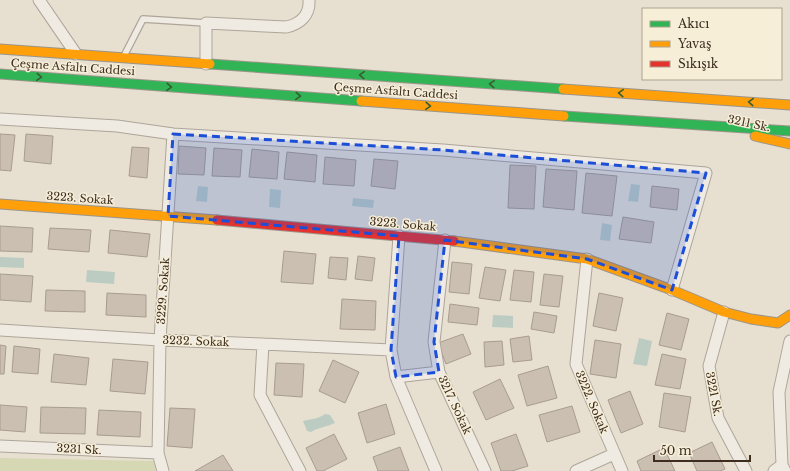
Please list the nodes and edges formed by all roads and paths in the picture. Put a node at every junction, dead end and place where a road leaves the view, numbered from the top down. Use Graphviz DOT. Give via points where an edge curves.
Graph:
graph roads {
  1 [pos="38,0"];
  2 [pos="309,0"];
  3 [pos="206,23"];
  4 [pos="0,49"];
  5 [pos="76,54"];
  6 [pos="123,58"];
  7 [pos="206,64"];
  8 [pos="0,74"];
  9 [pos="790,105"];
  10 [pos="0,119"];
  11 [pos="702,126"];
  12 [pos="790,131"];
  13 [pos="173,134"];
  14 [pos="790,144"];
  15 [pos="0,204"];
  16 [pos="168,216"];
  17 [pos="399,236"];
  18 [pos="445,240"];
  19 [pos="587,259"];
  20 [pos="672,290"];
  21 [pos="724,312"];
  22 [pos="790,315"];
  23 [pos="0,330"];
  24 [pos="160,340"];
  25 [pos="790,341"];
  26 [pos="263,344"];
  27 [pos="391,350"];
  28 [pos="439,372"];
  29 [pos="396,377"];
  30 [pos="790,388"];
  31 [pos="779,392"];
  32 [pos="0,446"];
  33 [pos="158,453"];
  34 [pos="614,454"];
  35 [pos="780,469"];
  36 [pos="163,471"];
  37 [pos="300,471"];
  38 [pos="436,471"];
  39 [pos="485,471"];
  40 [pos="576,471"];
  41 [pos="622,471"];
  42 [pos="746,471"];
  1 -- 5 [label="street"];
  2 -- 3 [label="street" via="306,15 292,26"];
  3 -- 6 [label="lane" via="143,20"];
  3 -- 7 [label="street"];
  4 -- 5 [label="main road, Çeşme Asfaltı Caddesi"];
  5 -- 6 [label="main road, Çeşme Asfaltı Caddesi"];
  6 -- 7 [label="main road, Çeşme Asfaltı Caddesi"];
  9 -- 7 [label="main road, Çeşme Asfaltı Caddesi, one-way"];
  8 -- 11 [label="main road, Çeşme Asfaltı Caddesi, one-way"];
  10 -- 13 [label="street" via="117,126"];
  11 -- 12 [label="main road, Çeşme Asfaltı Caddesi"];
  11 -- 14 [label="main road, 3211 Sk."];
  13 -- 16 [label="street, 3229. Sokak"];
  13 -- 20 [label="street" via="442,150 706,173"];
  15 -- 16 [label="main road, 3223. Sokak"];
  16 -- 17 [label="main road, 3223. Sokak"];
  16 -- 24 [label="street, 3229. Sokak"];
  17 -- 18 [label="main road, 3223. Sokak"];
  17 -- 27 [label="street"];
  18 -- 19 [label="main road, 3223. Sokak"];
  18 -- 28 [label="street, 3217. Sokak" via="434,342"];
  19 -- 20 [label="main road, 3223. Sokak"];
  19 -- 34 [label="street, 3222. Sokak" via="576,364"];
  20 -- 21 [label="main road, 3223. Sokak"];
  21 -- 22 [label="main road, 3223. Sokak" via="778,323"];
  21 -- 42 [label="street, 3221 Sk." via="709,366 718,418"];
  23 -- 24 [label="street, 3232. Sokak"];
  24 -- 26 [label="street, 3232. Sokak"];
  24 -- 33 [label="street, 3229. Sokak"];
  25 -- 31 [label="street"];
  26 -- 27 [label="street, 3232. Sokak"];
  26 -- 37 [label="street" via="260,396"];
  27 -- 29 [label="street"];
  28 -- 29 [label="street"];
  28 -- 39 [label="street, 3217. Sokak"];
  29 -- 38 [label="street"];
  30 -- 31 [label="street"];
  31 -- 35 [label="street"];
  32 -- 33 [label="street, 3231 Sk."];
  33 -- 36 [label="street, 3229. Sokak"];
  34 -- 40 [label="street"];
  34 -- 41 [label="street, 3222. Sokak"];
}
